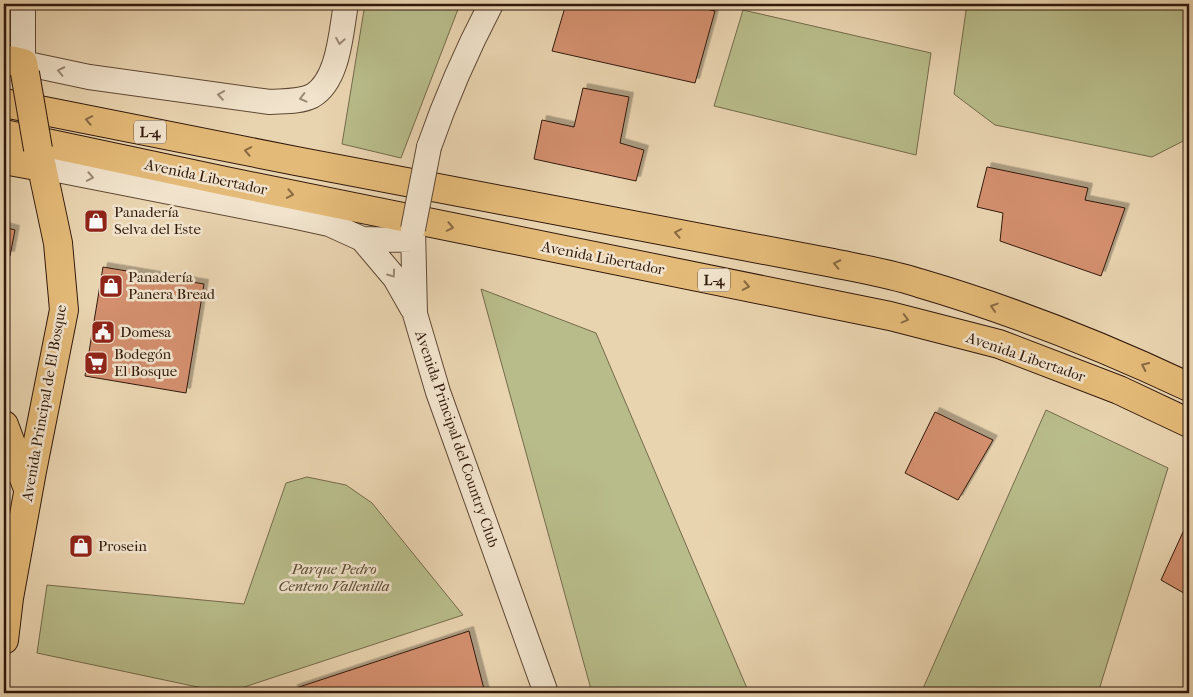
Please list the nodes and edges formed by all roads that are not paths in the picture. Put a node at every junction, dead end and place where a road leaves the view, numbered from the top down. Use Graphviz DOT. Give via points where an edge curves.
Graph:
graph roads {
  1 [pos="23,4"];
  2 [pos="346,4"];
  3 [pos="491,4"];
  4 [pos="17,65"];
  5 [pos="4,103"];
  6 [pos="4,134"];
  7 [pos="40,158"];
  8 [pos="4,160"];
  9 [pos="413,235"];
  10 [pos="362,239"];
  11 [pos="415,314"];
  12 [pos="1189,387"];
  13 [pos="1189,423"];
  14 [pos="4,425"];
  15 [pos="29,491"];
  16 [pos="4,640"];
  17 [pos="546,693"];
  1 -- 4 [label="street"];
  2 -- 4 [label="street, one-way" via="337,59 322,86 306,98 270,102"];
  3 -- 9 [label="street, Avenida Principal del Country Club, bridge" via="467,50 429,147"];
  4 -- 7 [label="main road, Avenida Principal de El Bosque, bridge"];
  12 -- 5 [label="main road, L-4, one-way" via="1129,358 918,282 834,263"];
  6 -- 13 [label="main road, Avenida Libertador / L-4, one-way" via="890,316 999,344 1119,390"];
  7 -- 8 [label="main road, Avenida Libertador"];
  7 -- 10 [label="street, Avenida Libertador, one-way" via="329,224"];
  7 -- 15 [label="main road, Avenida Principal de El Bosque" via="58,243 64,310"];
  9 -- 10 [label="street, Avenida Libertador"];
  9 -- 11 [label="street, Avenida Principal del Country Club"];
  10 -- 11 [label="street, one-way" via="402,288"];
  11 -- 17 [label="street, Avenida Principal del Country Club" via="438,392"];
  14 -- 15 [label="main road"];
  15 -- 16 [label="main road, Avenida Principal de El Bosque"];
}
